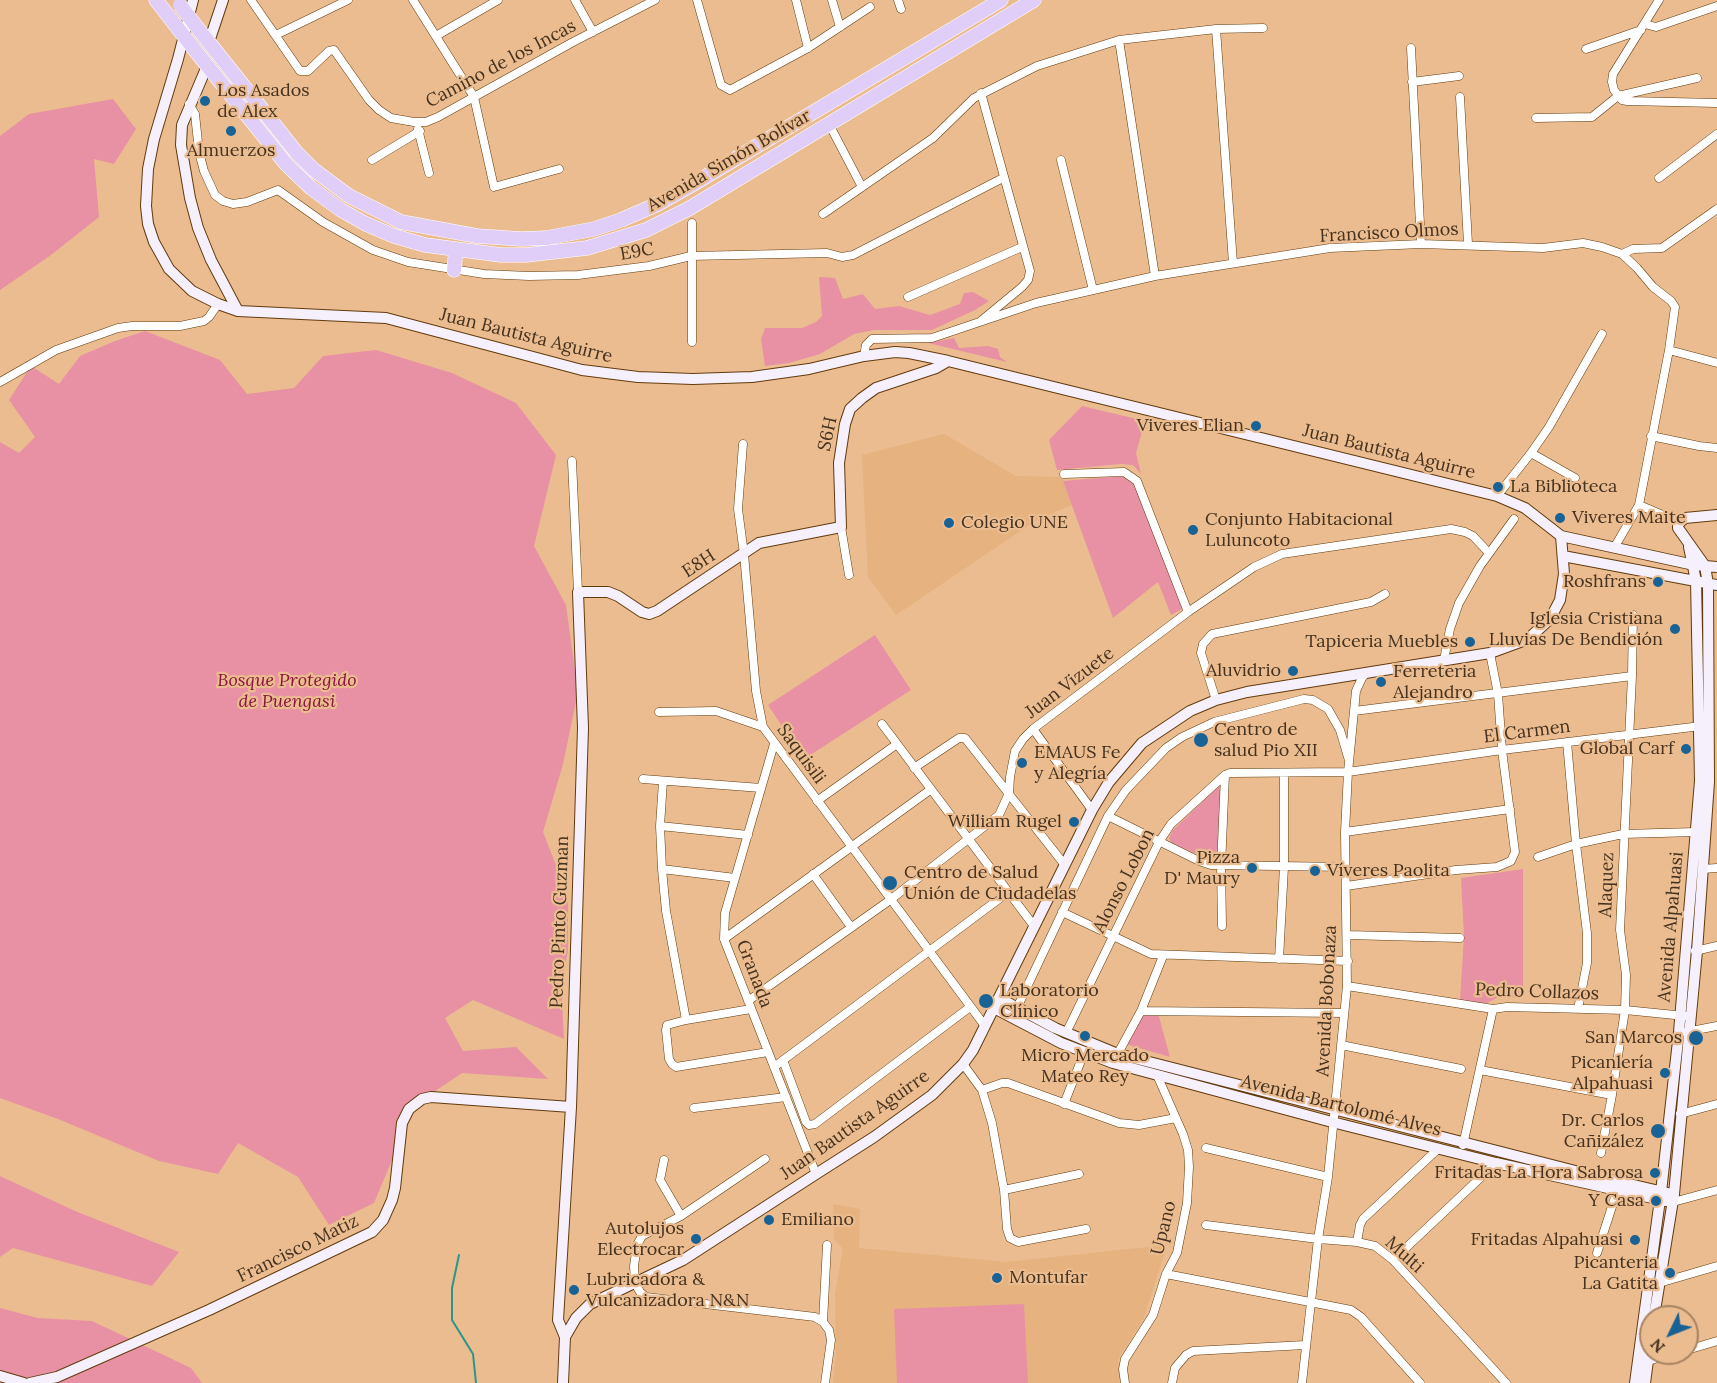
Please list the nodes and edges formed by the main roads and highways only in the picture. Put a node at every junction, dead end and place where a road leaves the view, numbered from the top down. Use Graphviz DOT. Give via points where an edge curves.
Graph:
graph roads {
  1 [pos="154,0"];
  2 [pos="224,0"];
  3 [pos="1000,0"];
  4 [pos="1034,0"];
  5 [pos="183,2"];
  6 [pos="209,42"];
  7 [pos="207,66"];
  8 [pos="456,250"];
  9 [pos="454,270"];
  10 [pos="238,311"];
  11 [pos="948,360"];
  12 [pos="1717,515"];
  13 [pos="841,528"];
  14 [pos="1561,536"];
  15 [pos="1563,556"];
  16 [pos="1699,566"];
  17 [pos="1717,567"];
  18 [pos="1696,582"];
  19 [pos="1712,585"];
  20 [pos="579,592"];
  21 [pos="1713,669"];
  22 [pos="1704,726"];
  23 [pos="1713,781"];
  24 [pos="1692,950"];
  25 [pos="997,1003"];
  26 [pos="1015,1013"];
  27 [pos="1683,1032"];
  28 [pos="1115,1059"];
  29 [pos="571,1107"];
  30 [pos="1463,1148"];
  31 [pos="1661,1196"];
  32 [pos="1673,1198"];
  33 [pos="1656,1305"];
  34 [pos="565,1337"];
  35 [pos="1647,1365"];
  36 [pos="0,1376"];
  37 [pos="24,1383"];
  38 [pos="30,1383"];
  39 [pos="563,1383"];
  40 [pos="1635,1383"];
  41 [pos="1645,1383"];
  1 -- 7 [label="highway, Avenida Simón Bolívar, bridge"];
  2 -- 6 [label="main road"];
  3 -- 6 [label="highway, Avenida Simón Bolívar" via="658,204 594,229 546,238 477,236 401,222 349,196 296,153"];
  4 -- 8 [label="highway, Avenida Simón Bolívar" via="690,208 646,230 587,248 543,254"];
  5 -- 6 [label="highway, Avenida Simón Bolívar, bridge"];
  5 -- 10 [label="main road, Juan Bautista Aguirre" via="178,59 148,169 148,224 169,269 192,291"];
  7 -- 8 [label="highway, Avenida Simón Bolívar" via="286,164 340,210 385,232"];
  7 -- 10 [label="main road" via="182,124 181,145 190,198 206,249"];
  8 -- 9 [label="highway"];
  10 -- 11 [label="main road, Juan Bautista Aguirre" via="386,318 582,370 638,377 752,377 895,352"];
  11 -- 13 [label="main road, S6H" via="936,368 876,388 850,410 839,463"];
  11 -- 14 [label="main road, Juan Bautista Aguirre" via="1497,496 1525,508"];
  12 -- 16 [label="main road, Avenida Alpahuasi" via="1679,522 1678,528"];
  13 -- 20 [label="main road, E8H" via="759,543 649,614 608,592"];
  14 -- 15 [label="main road, Juan Bautista Aguirre"];
  14 -- 16 [label="main road"];
  15 -- 18 [label="main road"];
  15 -- 25 [label="main road, Juan Bautista Aguirre" via="1563,591 1556,609 1527,639 1490,653 1216,700 1190,711 1142,743 1092,810"];
  16 -- 17 [label="main road"];
  16 -- 18 [label="main road, Avenida Alpahuasi"];
  16 -- 19 [label="main road, Avenida Alpahuasi"];
  18 -- 19 [label="main road"];
  18 -- 22 [label="main road, Avenida Alpahuasi"];
  19 -- 21 [label="main road, Avenida Alpahuasi"];
  20 -- 29 [label="main road, Pedro Pinto Guzman" via="583,728"];
  21 -- 22 [label="main road, Avenida Alpahuasi"];
  22 -- 23 [label="main road, Avenida Alpahuasi"];
  22 -- 24 [label="main road, Avenida Alpahuasi"];
  23 -- 24 [label="main road, Avenida Alpahuasi"];
  24 -- 27 [label="main road, Avenida Alpahuasi"];
  25 -- 26 [label="main road, Avenida Bartolomé Alves"];
  25 -- 34 [label="main road, Juan Bautista Aguirre" via="973,1050 932,1095 683,1260 590,1305 576,1318"];
  26 -- 28 [label="main road, Avenida Bartolomé Alves" via="1066,1033"];
  26 -- 28 [label="main road, Avenida Bartolomé Alves" via="1061,1043 1084,1053"];
  27 -- 31 [label="main road, Avenida Alpahuasi"];
  27 -- 32 [label="main road, Avenida Alpahuasi"];
  28 -- 30 [label="main road, Avenida Bartolomé Alves" via="1334,1110"];
  28 -- 30 [label="main road, Avenida Bartolomé Alves" via="1157,1076 1332,1122 1439,1148"];
  29 -- 34 [label="main road, Pedro Pinto Guzman" via="558,1320"];
  29 -- 38 [label="main road, Francisco Matiz" via="431,1097 422,1100 409,1109 402,1123 395,1188 383,1220 372,1232 210,1310 57,1377"];
  30 -- 31 [label="main road, Avenida Bartolomé Alves"];
  30 -- 31 [label="main road, Avenida Bartolomé Alves" via="1496,1163 1617,1191"];
  31 -- 32 [label="main road, Avenida Bartolomé Alves"];
  31 -- 40 [label="main road, Avenida Alpahuasi"];
  32 -- 33 [label="main road, Avenida Alpahuasi"];
  34 -- 39 [label="main road, Pedro Pinto Guzman"];
  35 -- 41 [label="main road"];
  36 -- 37 [label="main road"];
}
